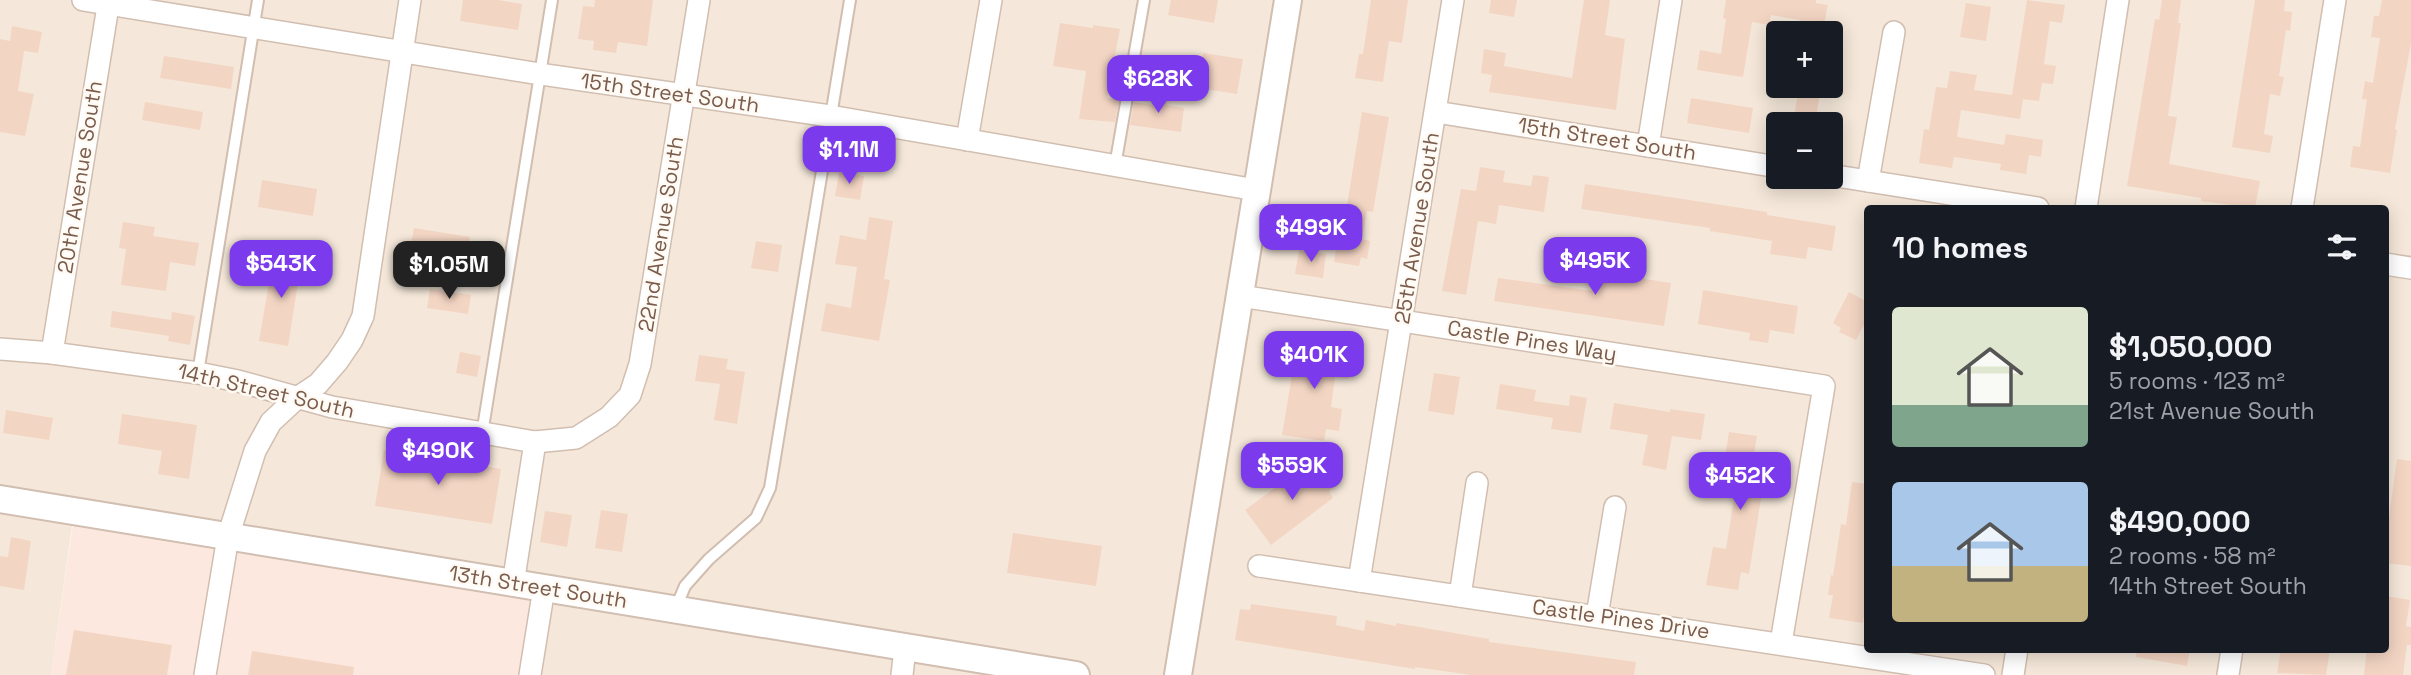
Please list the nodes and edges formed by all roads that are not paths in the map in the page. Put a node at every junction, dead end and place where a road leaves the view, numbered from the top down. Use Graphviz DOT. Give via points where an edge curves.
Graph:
graph roads {
  1 [pos="83,0"];
  2 [pos="258,0"];
  3 [pos="410,0"];
  4 [pos="552,0"];
  5 [pos="699,0"];
  6 [pos="850,0"];
  7 [pos="991,0"];
  8 [pos="1144,0"];
  9 [pos="1288,0"];
  10 [pos="1453,0"];
  11 [pos="1671,0"];
  12 [pos="2118,0"];
  13 [pos="2335,0"];
  14 [pos="109,2"];
  15 [pos="254,29"];
  16 [pos="1894,32"];
  17 [pos="402,52"];
  18 [pos="540,74"];
  19 [pos="683,95"];
  20 [pos="1436,112"];
  21 [pos="830,116"];
  22 [pos="967,140"];
  23 [pos="1648,146"];
  24 [pos="1766,165"];
  25 [pos="1115,166"];
  26 [pos="1843,177"];
  27 [pos="1868,181"];
  28 [pos="1256,190"];
  29 [pos="2020,205"];
  30 [pos="2086,205"];
  31 [pos="2302,205"];
  32 [pos="2389,265"];
  33 [pos="2411,268"];
  34 [pos="1240,296"];
  35 [pos="1401,321"];
  36 [pos="0,349"];
  37 [pos="51,353"];
  38 [pos="198,373"];
  39 [pos="297,398"];
  40 [pos="609,417"];
  41 [pos="482,435"];
  42 [pos="536,442"];
  43 [pos="1477,483"];
  44 [pos="0,499"];
  45 [pos="1615,507"];
  46 [pos="228,537"];
  47 [pos="1259,566"];
  48 [pos="1359,581"];
  49 [pos="513,584"];
  50 [pos="544,588"];
  51 [pos="1460,596"];
  52 [pos="675,610"];
  53 [pos="1597,616"];
  54 [pos="1781,643"];
  55 [pos="905,649"];
  56 [pos="2016,653"];
  57 [pos="2231,653"];
  58 [pos="205,675"];
  59 [pos="530,675"];
  60 [pos="902,675"];
  61 [pos="1076,675"];
  62 [pos="1178,675"];
  63 [pos="1984,675"];
  64 [pos="2013,675"];
  65 [pos="2228,675"];
  1 -- 14 [label="street, 15th Street South"];
  2 -- 15 [label="lane"];
  3 -- 17 [label="street"];
  4 -- 18 [label="lane"];
  5 -- 19 [label="street, 22nd Avenue South"];
  6 -- 21 [label="lane"];
  7 -- 22 [label="street"];
  8 -- 25 [label="lane"];
  9 -- 28 [label="street"];
  10 -- 20 [label="street, 25th Avenue South"];
  11 -- 23 [label="street"];
  12 -- 30 [label="street"];
  13 -- 31 [label="street"];
  14 -- 15 [label="street, 15th Street South"];
  14 -- 37 [label="street, 20th Avenue South"];
  15 -- 17 [label="street, 15th Street South"];
  15 -- 38 [label="lane"];
  16 -- 27 [label="street"];
  17 -- 18 [label="street, 15th Street South"];
  17 -- 39 [label="street" via="363,316 337,362 318,384"];
  18 -- 19 [label="street, 15th Street South"];
  18 -- 41 [label="lane"];
  19 -- 21 [label="street, 15th Street South"];
  19 -- 40 [label="street, 22nd Avenue South" via="640,364 630,394"];
  20 -- 23 [label="street, 15th Street South"];
  20 -- 35 [label="street, 25th Avenue South"];
  21 -- 22 [label="street, 15th Street South"];
  21 -- 52 [label="lane" via="771,488 756,518 685,586"];
  22 -- 25 [label="street, 15th Street South"];
  23 -- 24 [label="street, 15th Street South"];
  25 -- 28 [label="street, 15th Street South"];
  26 -- 27 [label="street"];
  27 -- 29 [label="street"];
  28 -- 34 [label="street"];
  32 -- 33 [label="street"];
  34 -- 35 [label="street, Castle Pines Way"];
  34 -- 62 [label="street"];
  35 -- 48 [label="street, 25th Avenue South"];
  35 -- 54 [label="street, Castle Pines Way" via="1824,386"];
  36 -- 37 [label="street, 14th Street South"];
  37 -- 38 [label="street, 14th Street South"];
  38 -- 39 [label="street, 14th Street South"];
  39 -- 41 [label="street, 14th Street South"];
  39 -- 46 [label="street" via="271,422 256,451"];
  40 -- 42 [label="street, 14th Street South" via="576,438"];
  41 -- 42 [label="street, 14th Street South"];
  42 -- 49 [label="street"];
  43 -- 51 [label="street"];
  44 -- 46 [label="street, 13th Street South"];
  45 -- 53 [label="street"];
  46 -- 49 [label="street, 13th Street South"];
  46 -- 58 [label="street"];
  47 -- 48 [label="street, Castle Pines Drive"];
  48 -- 51 [label="street, Castle Pines Drive"];
  49 -- 50 [label="street, 13th Street South"];
  50 -- 52 [label="street, 13th Street South"];
  50 -- 59 [label="street"];
  51 -- 53 [label="street, Castle Pines Drive"];
  52 -- 55 [label="street, 13th Street South"];
  53 -- 54 [label="street, Castle Pines Drive"];
  54 -- 63 [label="street, Castle Pines Drive"];
  55 -- 60 [label="street"];
  55 -- 61 [label="street, 13th Street South"];
  56 -- 64 [label="street"];
  57 -- 65 [label="street"];
}
